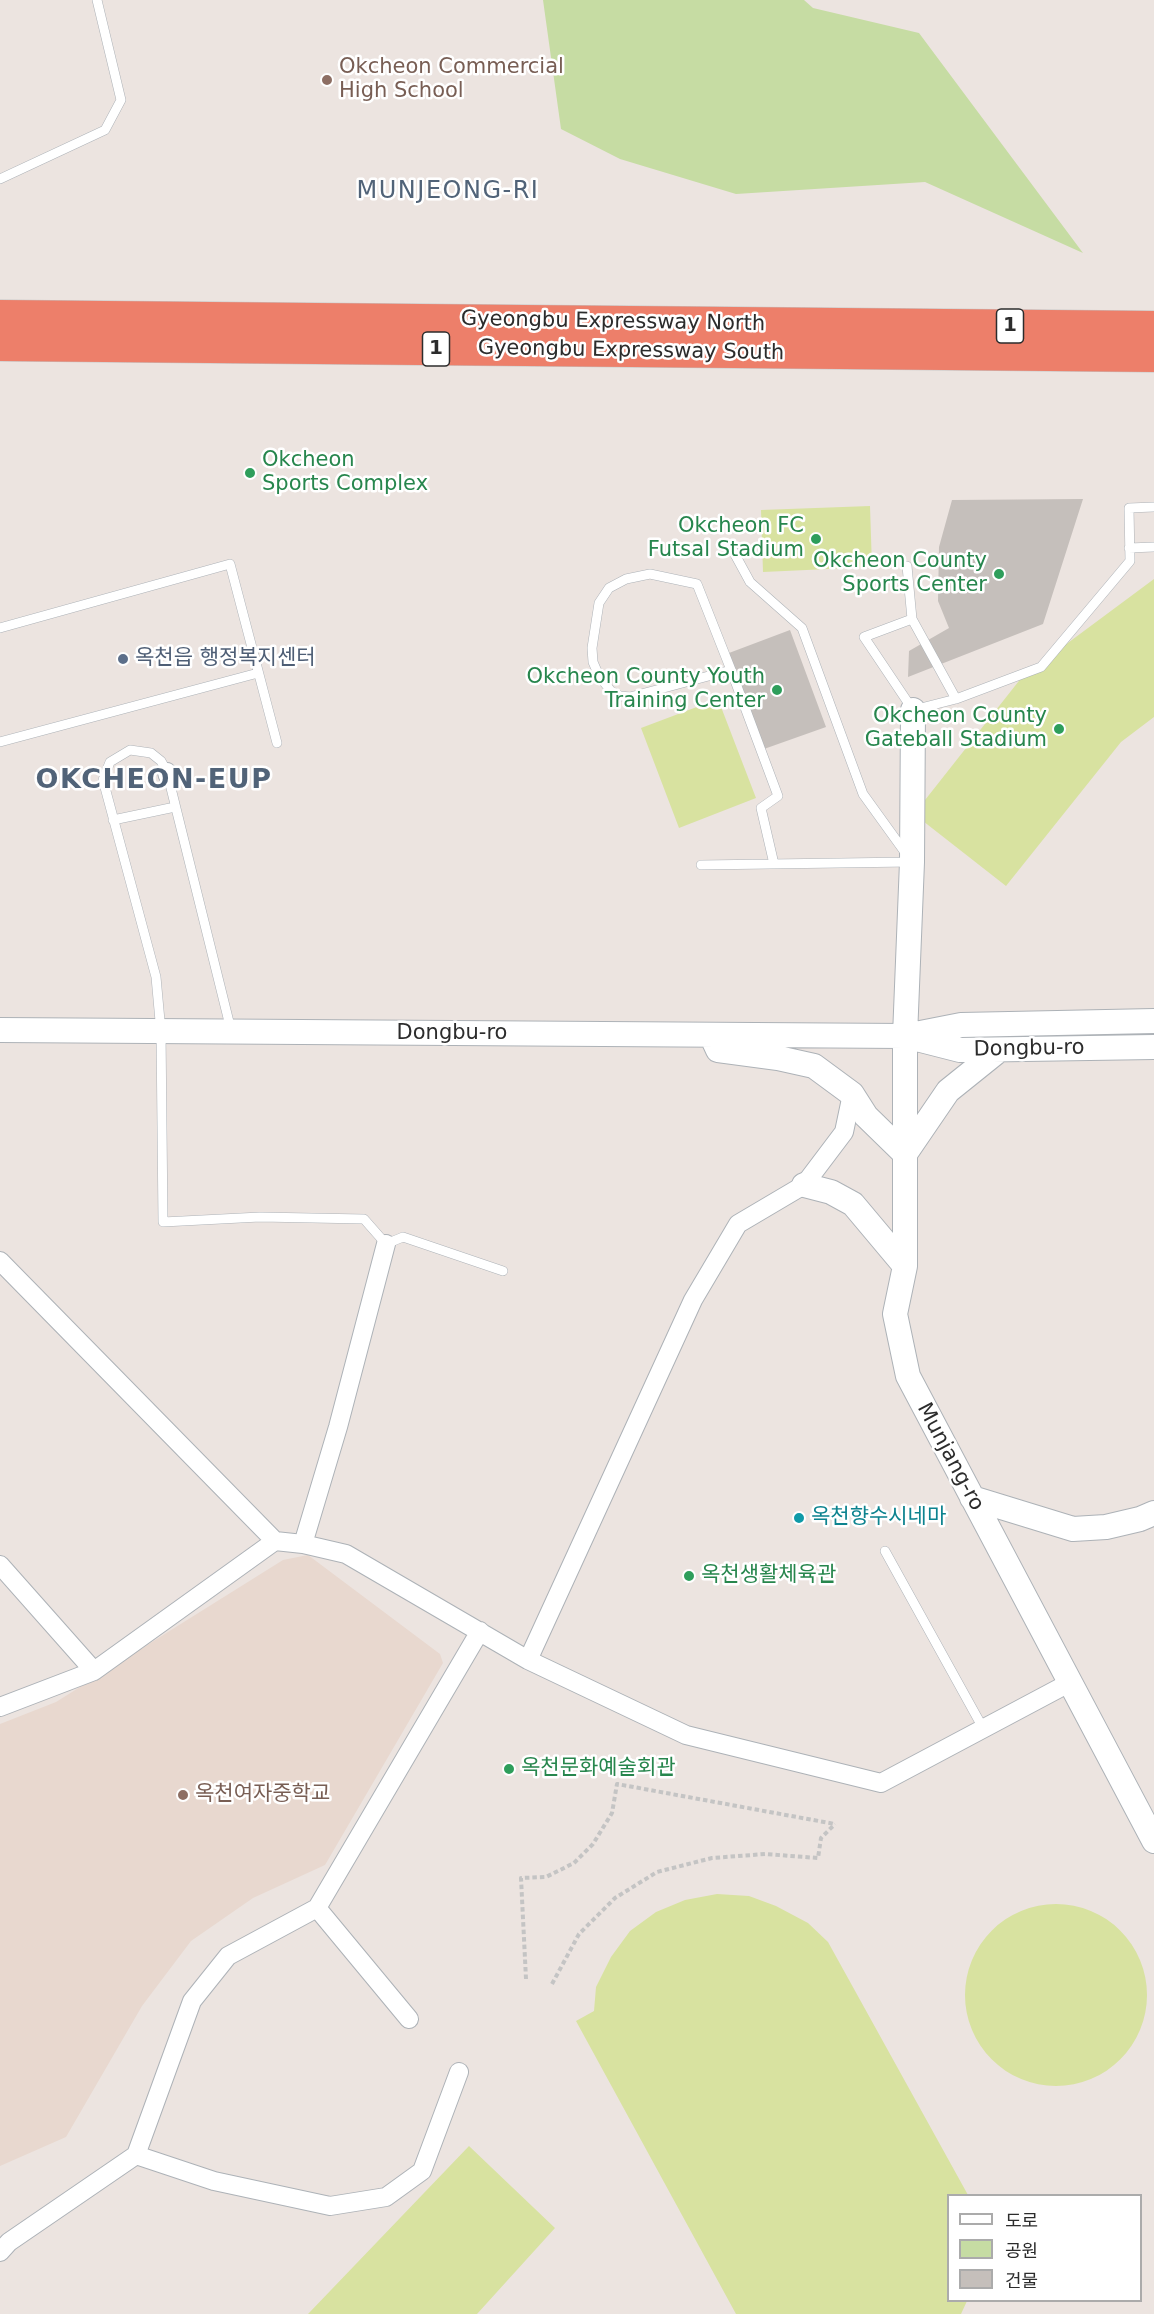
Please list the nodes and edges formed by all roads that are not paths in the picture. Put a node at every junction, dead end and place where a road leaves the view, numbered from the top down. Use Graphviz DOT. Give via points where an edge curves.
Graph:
graph roads {
  1 [pos="97,0"];
  2 [pos="0,180"];
  3 [pos="0,316"];
  4 [pos="1154,327"];
  5 [pos="0,345"];
  6 [pos="1154,356"];
  7 [pos="1154,507"];
  8 [pos="1154,547"];
  9 [pos="1129,548"];
  10 [pos="732,549"];
  11 [pos="907,566"];
  12 [pos="912,619"];
  13 [pos="0,628"];
  14 [pos="731,669"];
  15 [pos="258,673"];
  16 [pos="956,699"];
  17 [pos="913,710"];
  18 [pos="0,742"];
  19 [pos="277,743"];
  20 [pos="175,807"];
  21 [pos="113,820"];
  22 [pos="912,862"];
  23 [pos="774,864"];
  24 [pos="701,865"];
  25 [pos="1154,1021"];
  26 [pos="0,1030"];
  27 [pos="161,1032"];
  28 [pos="232,1033"];
  29 [pos="711,1036"];
  30 [pos="905,1036"];
  31 [pos="1154,1047"];
  32 [pos="999,1050"];
  33 [pos="852,1094"];
  34 [pos="905,1154"];
  35 [pos="804,1185"];
  36 [pos="386,1244"];
  37 [pos="0,1261"];
  38 [pos="905,1266"];
  39 [pos="503,1271"];
  40 [pos="972,1498"];
  41 [pos="1154,1513"];
  42 [pos="275,1541"];
  43 [pos="303,1544"];
  44 [pos="885,1551"];
  45 [pos="0,1565"];
  46 [pos="480,1631"];
  47 [pos="528,1660"];
  48 [pos="94,1671"];
  49 [pos="1068,1683"];
  50 [pos="0,1707"];
  51 [pos="983,1728"];
  52 [pos="1154,1841"];
  53 [pos="317,1908"];
  54 [pos="409,2019"];
  55 [pos="459,2072"];
  56 [pos="136,2155"];
  57 [pos="0,2252"];
  1 -- 2 [label="lane" via="121,100 105,130"];
  3 -- 4 [label="highway, Gyeongbu Expressway North / 1"];
  5 -- 6 [label="highway, Gyeongbu Expressway South / 1"];
  7 -- 9 [label="lane" via="1129,508"];
  8 -- 9 [label="lane"];
  9 -- 16 [label="lane" via="1130,561 1041,668"];
  10 -- 22 [label="lane" via="750,582 802,628 863,794"];
  11 -- 12 [label="lane"];
  12 -- 16 [label="lane"];
  12 -- 17 [label="lane" via="864,637"];
  13 -- 15 [label="lane" via="230,564"];
  14 -- 14 [label="lane" via="630,697 620,696 611,691 593,662 599,603 609,588 626,579 650,574 697,584"];
  14 -- 23 [label="lane" via="778,796 761,808"];
  15 -- 18 [label="lane"];
  15 -- 19 [label="lane"];
  16 -- 17 [label="lane"];
  17 -- 22 [label="street, Munjang-ro"];
  20 -- 21 [label="lane"];
  20 -- 21 [label="lane" via="167,774 158,758 143,750 126,751 114,758 103,780"];
  20 -- 28 [label="lane"];
  21 -- 27 [label="lane" via="156,977"];
  22 -- 23 [label="lane"];
  22 -- 30 [label="street, Munjang-ro"];
  23 -- 24 [label="lane"];
  25 -- 30 [label="street, Dongbu-ro" via="961,1025"];
  26 -- 27 [label="street, Dongbu-ro"];
  27 -- 28 [label="street, Dongbu-ro"];
  27 -- 36 [label="lane" via="163,1222 260,1217 364,1220"];
  28 -- 29 [label="street, Dongbu-ro"];
  29 -- 30 [label="street, Dongbu-ro"];
  29 -- 33 [label="street" via="718,1050 814,1066"];
  30 -- 32 [label="street, Dongbu-ro" via="960,1050"];
  30 -- 34 [label="street, Munjang-ro"];
  31 -- 32 [label="street, Dongbu-ro"];
  32 -- 34 [label="street" via="948,1091"];
  33 -- 34 [label="street" via="866,1116"];
  33 -- 35 [label="street" via="844,1132"];
  34 -- 38 [label="street, Munjang-ro"];
  35 -- 38 [label="street" via="831,1192 854,1204"];
  35 -- 47 [label="street" via="738,1224 693,1300"];
  36 -- 39 [label="lane" via="403,1237"];
  36 -- 43 [label="street"];
  37 -- 42 [label="street"];
  38 -- 40 [label="street, Munjang-ro" via="894,1314 908,1376"];
  40 -- 41 [label="street" via="1073,1529 1106,1527"];
  40 -- 49 [label="street, Munjang-ro"];
  42 -- 43 [label="street"];
  42 -- 48 [label="street"];
  43 -- 46 [label="street" via="346,1554"];
  44 -- 51 [label="lane"];
  45 -- 48 [label="street"];
  46 -- 47 [label="street"];
  46 -- 53 [label="street"];
  47 -- 51 [label="street" via="686,1735 881,1783"];
  48 -- 50 [label="street"];
  49 -- 51 [label="street"];
  49 -- 52 [label="street, Munjang-ro"];
  53 -- 54 [label="street"];
  53 -- 56 [label="street" via="228,1956 192,2001"];
  55 -- 56 [label="street" via="422,2171 386,2197 330,2206 214,2181"];
  56 -- 57 [label="street"];
}
